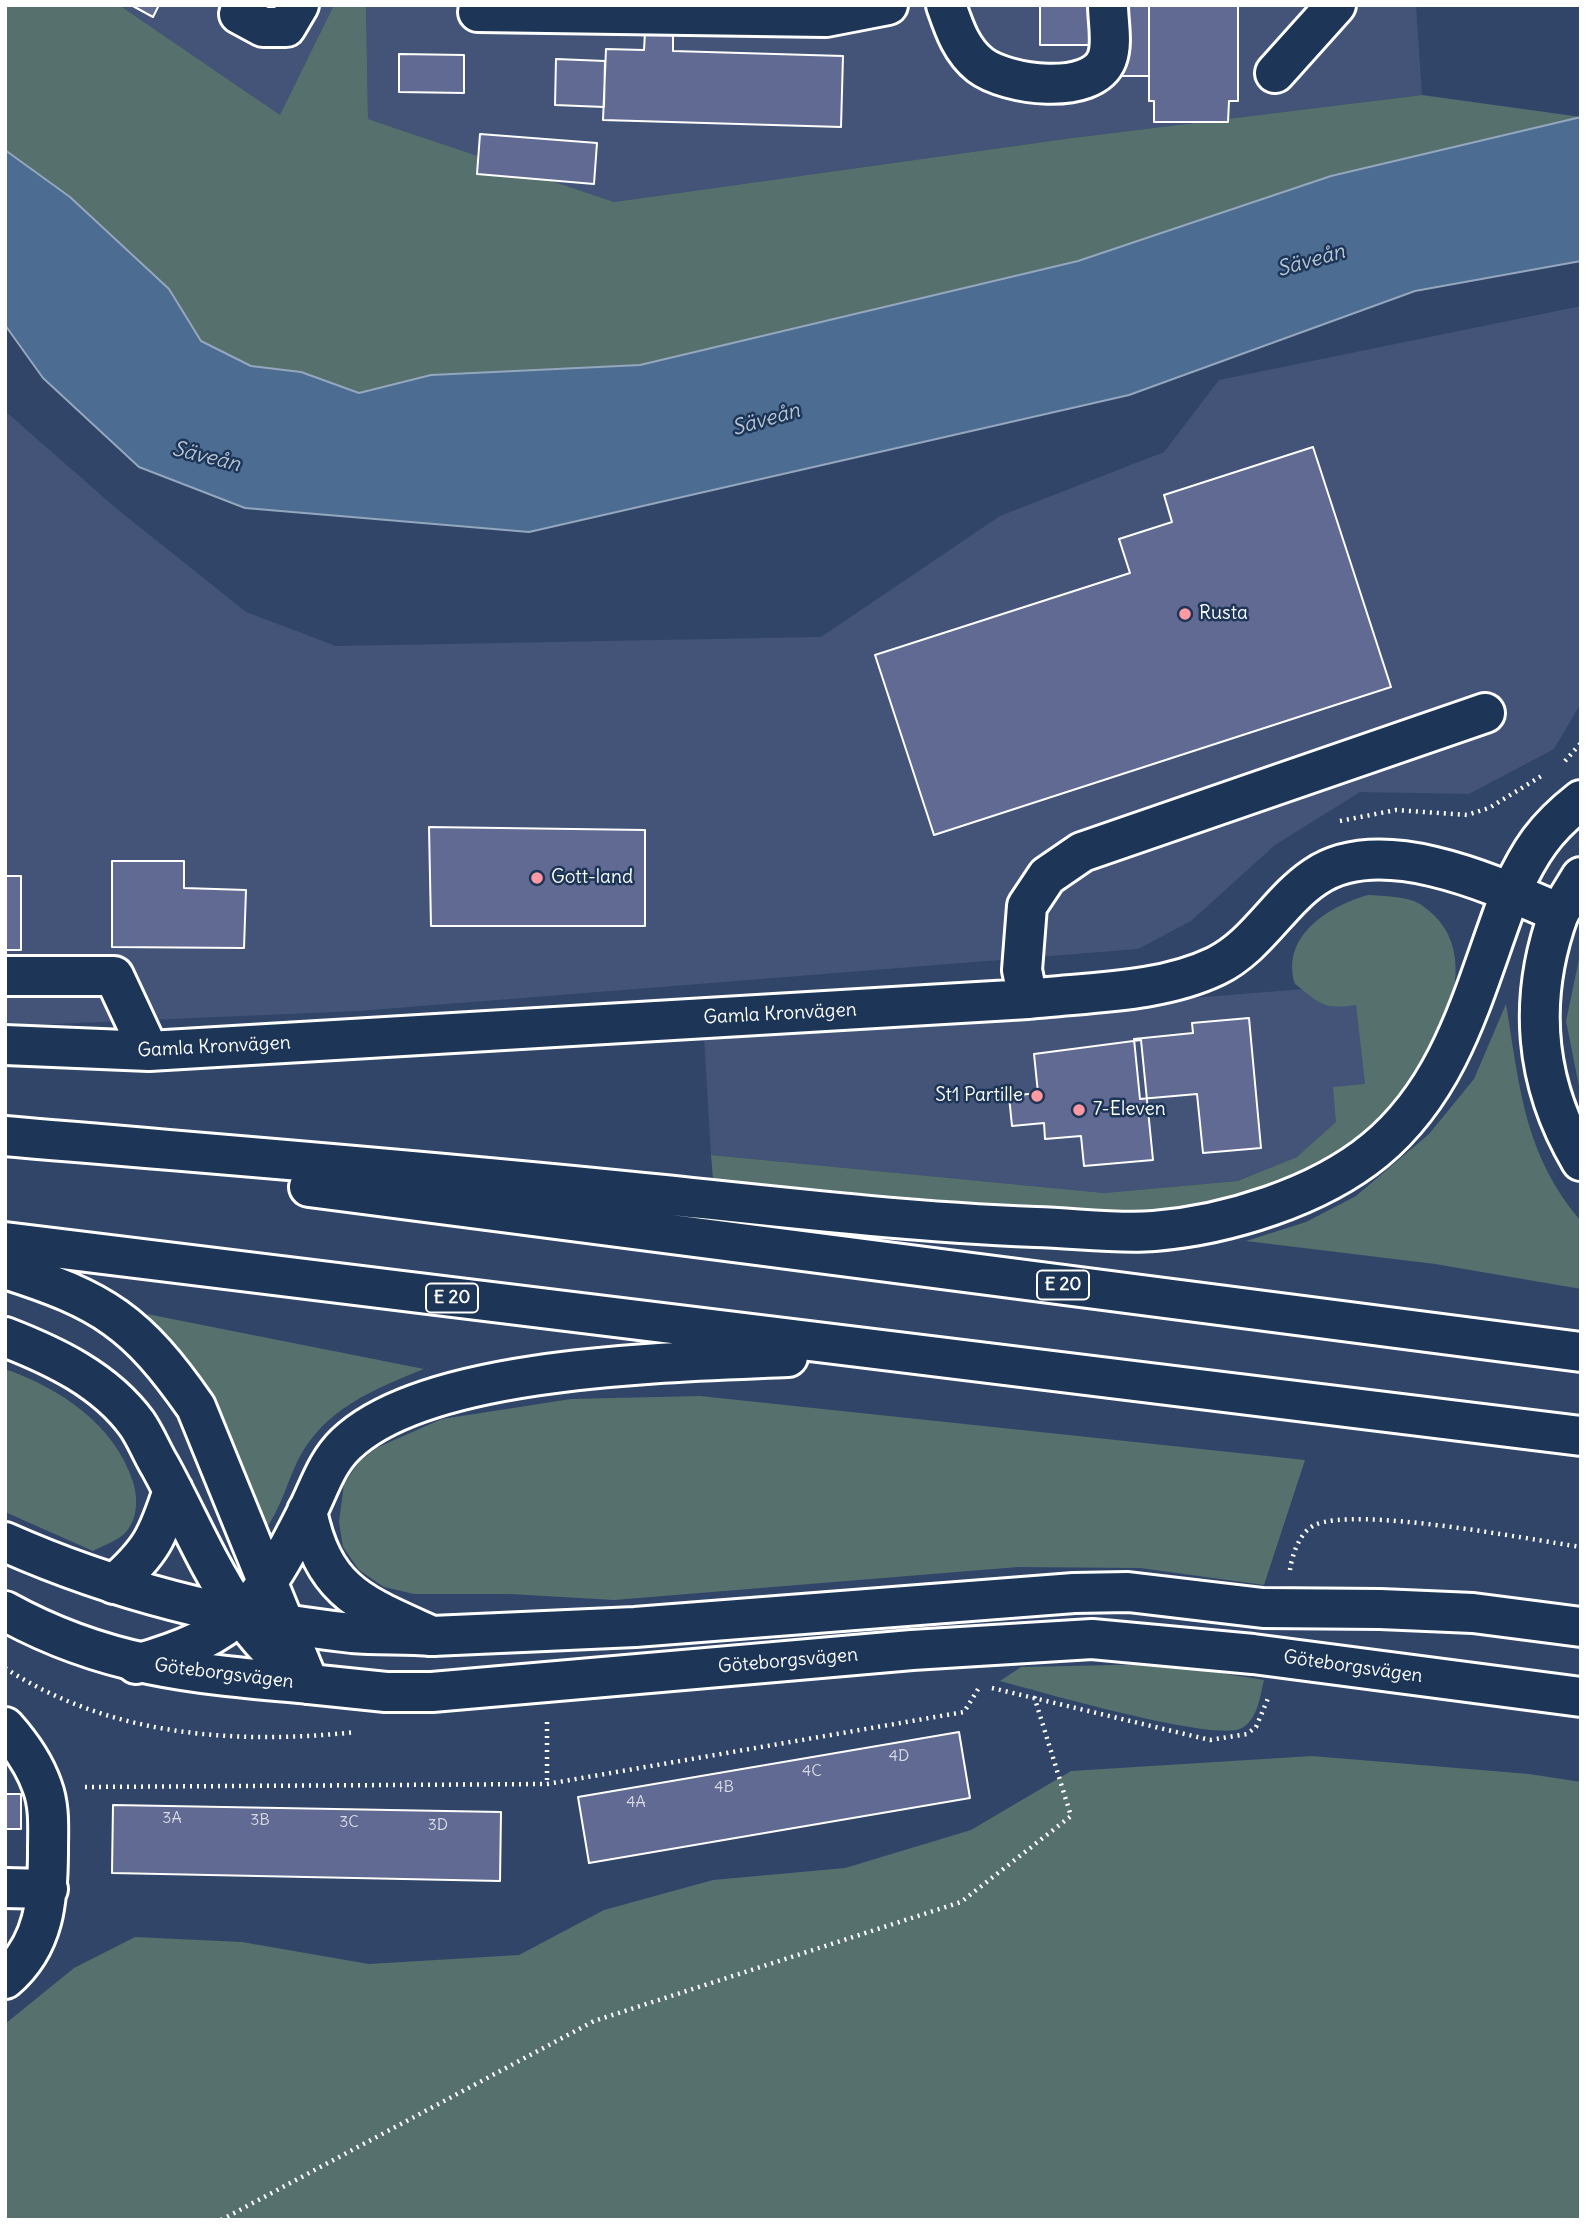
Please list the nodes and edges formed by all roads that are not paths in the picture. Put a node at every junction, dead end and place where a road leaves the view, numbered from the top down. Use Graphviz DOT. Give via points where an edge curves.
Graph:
graph roads {
  1 [pos="299,5"];
  2 [pos="888,5"];
  3 [pos="946,5"];
  4 [pos="1108,5"];
  5 [pos="1336,5"];
  6 [pos="478,12"];
  7 [pos="239,14"];
  8 [pos="1275,73"];
  9 [pos="1485,713"];
  10 [pos="1581,800"];
  11 [pos="1581,877"];
  12 [pos="1511,892"];
  13 [pos="1559,913"];
  14 [pos="5,976"];
  15 [pos="1028,999"];
  16 [pos="5,1045"];
  17 [pos="149,1051"];
  18 [pos="5,1136"];
  19 [pos="5,1148"];
  20 [pos="1581,1161"];
  21 [pos="5,1242"];
  22 [pos="5,1269"];
  23 [pos="5,1337"];
  24 [pos="898,1352"];
  25 [pos="1581,1352"];
  26 [pos="1581,1436"];
  27 [pos="173,1490"];
  28 [pos="307,1511"];
  29 [pos="5,1542"];
  30 [pos="268,1580"];
  31 [pos="114,1584"];
  32 [pos="5,1611"];
  33 [pos="242,1615"];
  34 [pos="286,1624"];
  35 [pos="1581,1628"];
  36 [pos="432,1636"];
  37 [pos="136,1664"];
  38 [pos="309,1684"];
  39 [pos="1581,1697"];
  40 [pos="5,1727"];
  41 [pos="28,1776"];
  42 [pos="5,1888"];
  43 [pos="48,1889"];
  44 [pos="5,1979"];
  1 -- 7 [label="main road" via="286,27 263,27"];
  2 -- 6 [label="main road" via="826,17"];
  3 -- 4 [label="main road" via="957,36 981,66 1023,82 1058,83 1086,79 1104,64 1110,45"];
  5 -- 8 [label="main road"];
  9 -- 15 [label="main road" via="1082,852 1047,876 1027,906 1022,970"];
  10 -- 12 [label="main road" via="1547,827"];
  11 -- 13 [label="main road"];
  12 -- 13 [label="main road, Gamla Kronvägen"];
  12 -- 15 [label="main road, Gamla Kronvägen" via="1420,865 1384,859 1352,862 1316,876 1257,935 1217,965 1156,984"];
  12 -- 18 [label="main road" via="1474,1002 1446,1064 1405,1122 1372,1153 1313,1189 1244,1215 1154,1231 928,1223 549,1183"];
  13 -- 20 [label="main road" via="1546,948 1538,1006 1544,1064 1556,1114"];
  14 -- 17 [label="main road" via="114,976"];
  15 -- 17 [label="main road, Gamla Kronvägen"];
  16 -- 17 [label="main road, Gamla Kronvägen"];
  19 -- 25 [label="main road, E 20"];
  21 -- 24 [label="main road, E 20"];
  22 -- 30 [label="main road" via="92,1302 125,1323 155,1351 196,1407"];
  23 -- 27 [label="main road" via="61,1361 113,1398 137,1424"];
  24 -- 26 [label="main road, E 20"];
  24 -- 28 [label="main road" via="546,1374 428,1401 378,1420 345,1444 320,1479"];
  27 -- 31 [label="main road" via="150,1548"];
  27 -- 33 [label="main road" via="221,1587"];
  28 -- 30 [label="main road"];
  28 -- 36 [label="main road" via="314,1546 348,1592 369,1608"];
  29 -- 31 [label="main road" via="67,1570"];
  30 -- 33 [label="main road"];
  30 -- 34 [label="main road"];
  31 -- 33 [label="main road"];
  32 -- 37 [label="main road, Göteborgsvägen" via="41,1631"];
  33 -- 34 [label="main road"];
  33 -- 37 [label="main road" via="195,1645"];
  33 -- 38 [label="main road" via="278,1662"];
  34 -- 36 [label="main road"];
  34 -- 38 [label="main road"];
  35 -- 36 [label="main road" via="1473,1614 1264,1608 1128,1592 1087,1592 635,1627"];
  37 -- 38 [label="main road, Göteborgsvägen"];
  38 -- 39 [label="main road, Göteborgsvägen" via="432,1692 1092,1639 1200,1647"];
  40 -- 41 [label="main road" via="25,1749"];
  41 -- 43 [label="main road" via="48,1811"];
  42 -- 43 [label="main road"];
  43 -- 44 [label="main road" via="34,1944"];
}
